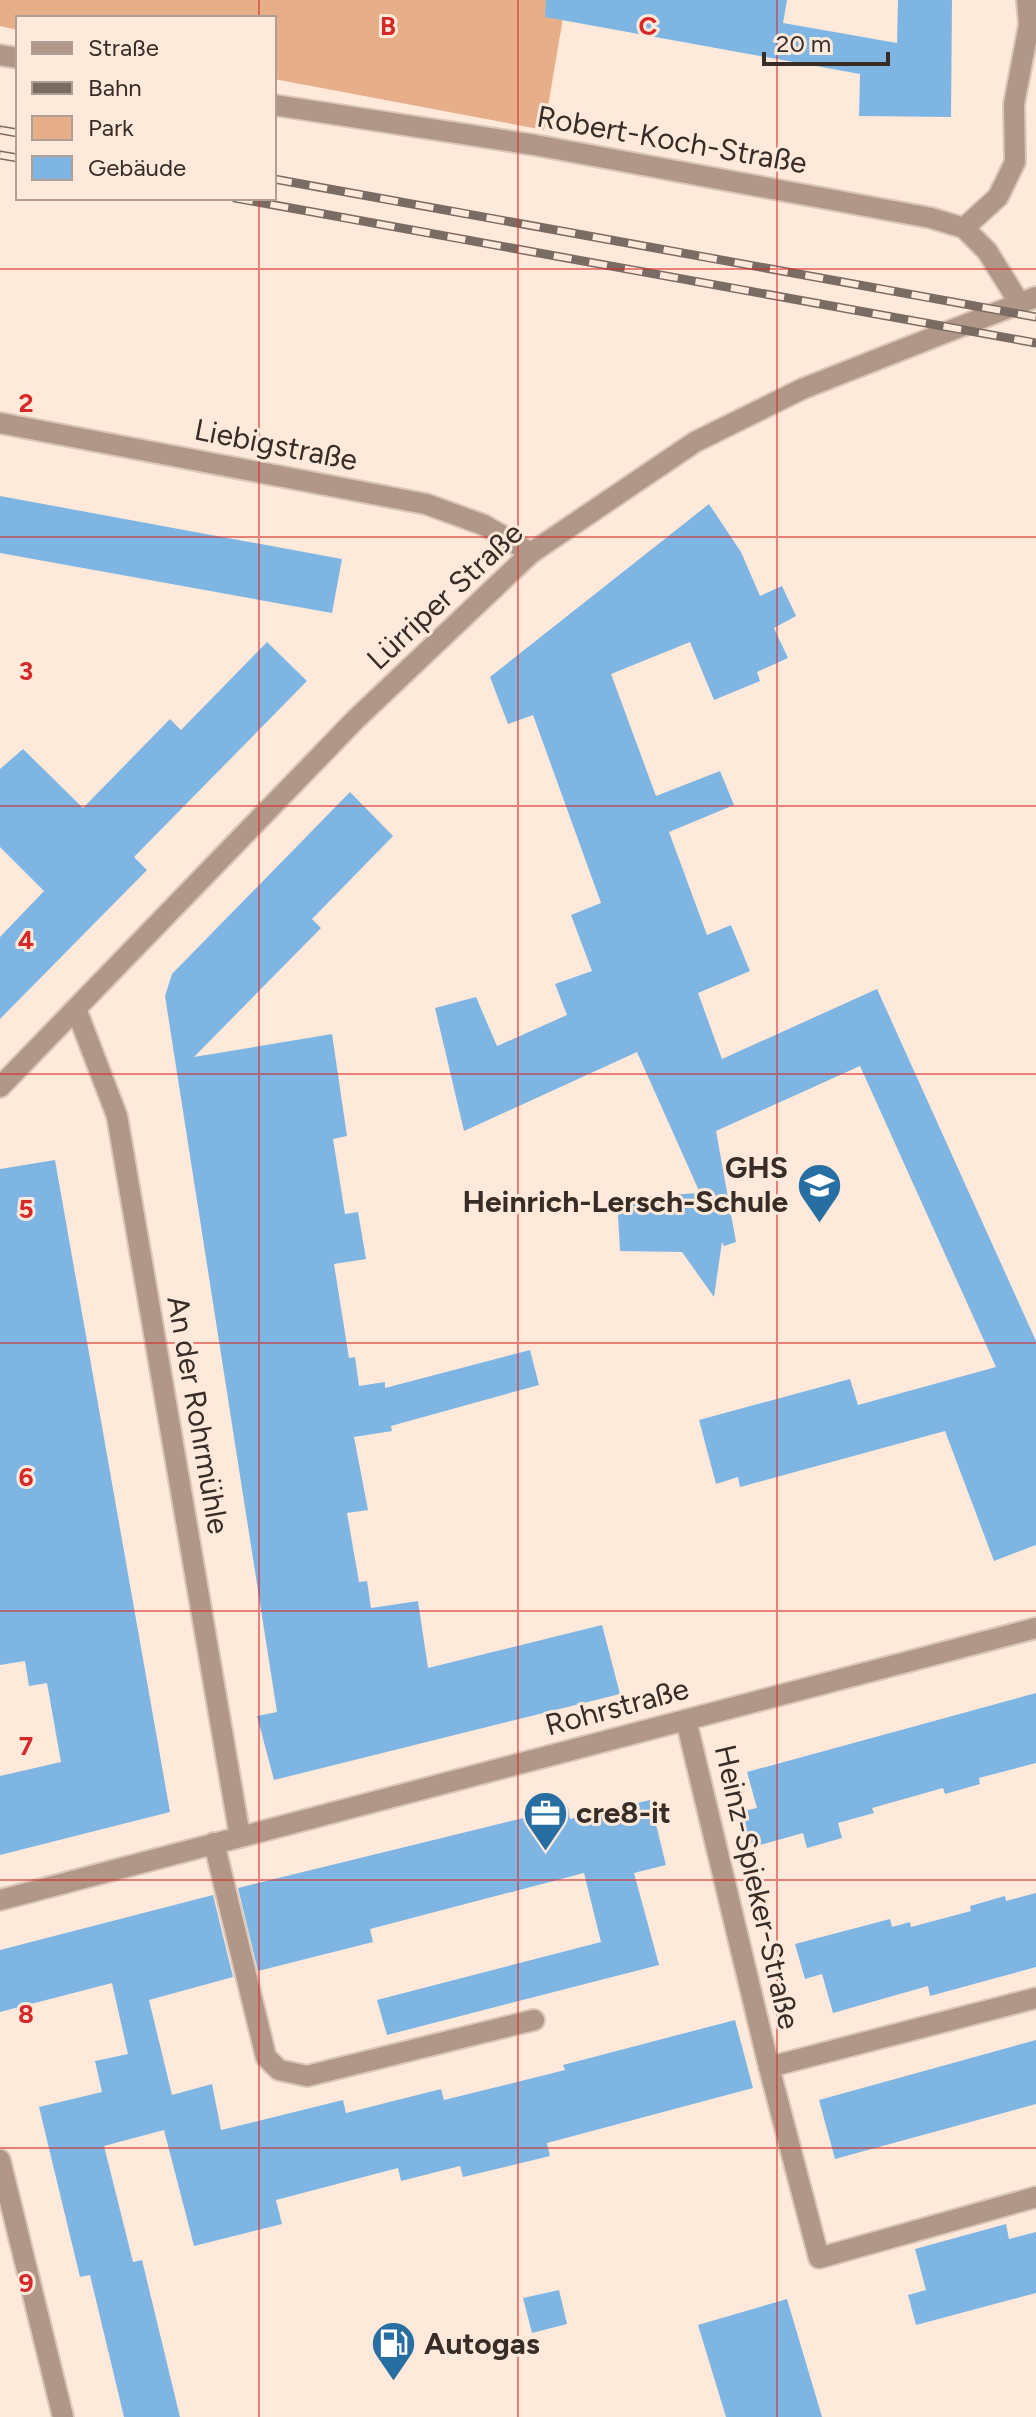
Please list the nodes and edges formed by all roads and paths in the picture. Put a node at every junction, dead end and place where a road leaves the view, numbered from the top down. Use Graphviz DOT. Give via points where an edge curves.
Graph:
graph roads {
  1 [pos="1027,0"];
  2 [pos="276,105"];
  3 [pos="964,228"];
  4 [pos="1028,301"];
  5 [pos="0,423"];
  6 [pos="531,553"];
  7 [pos="76,1009"];
  8 [pos="0,1087"];
  9 [pos="1036,1628"];
  10 [pos="686,1720"];
  11 [pos="240,1837"];
  12 [pos="214,1843"];
  13 [pos="0,1900"];
  14 [pos="1036,1998"];
  15 [pos="534,2020"];
  16 [pos="769,2067"];
  17 [pos="0,2160"];
  18 [pos="1036,2197"];
  19 [pos="63,2417"];
  1 -- 3 [label="street" via="1029,25 1014,104 1015,162 998,197"];
  2 -- 3 [label="street, Robert-Koch-Straße" via="535,145"];
  3 -- 4 [label="street"];
  4 -- 6 [label="street, Lürriper Straße" via="802,389 695,442"];
  5 -- 6 [label="street, Liebigstraße" via="426,504 484,525"];
  6 -- 7 [label="street, Lürriper Straße" via="356,719"];
  7 -- 8 [label="street, Lürriper Straße"];
  7 -- 11 [label="street, An der Rohrmühle" via="117,1116"];
  9 -- 10 [label="street, Rohrstraße"];
  10 -- 11 [label="street, Rohrstraße"];
  10 -- 16 [label="street, Heinz-Spieker-Straße"];
  11 -- 12 [label="street, Rohrstraße"];
  12 -- 13 [label="street, Rohrstraße"];
  12 -- 15 [label="street" via="266,2057 279,2070 307,2076"];
  14 -- 16 [label="street, Heinz-Spieker-Straße"];
  16 -- 18 [label="street, Heinz-Spieker-Straße" via="819,2258"];
  17 -- 19 [label="street"];
}
